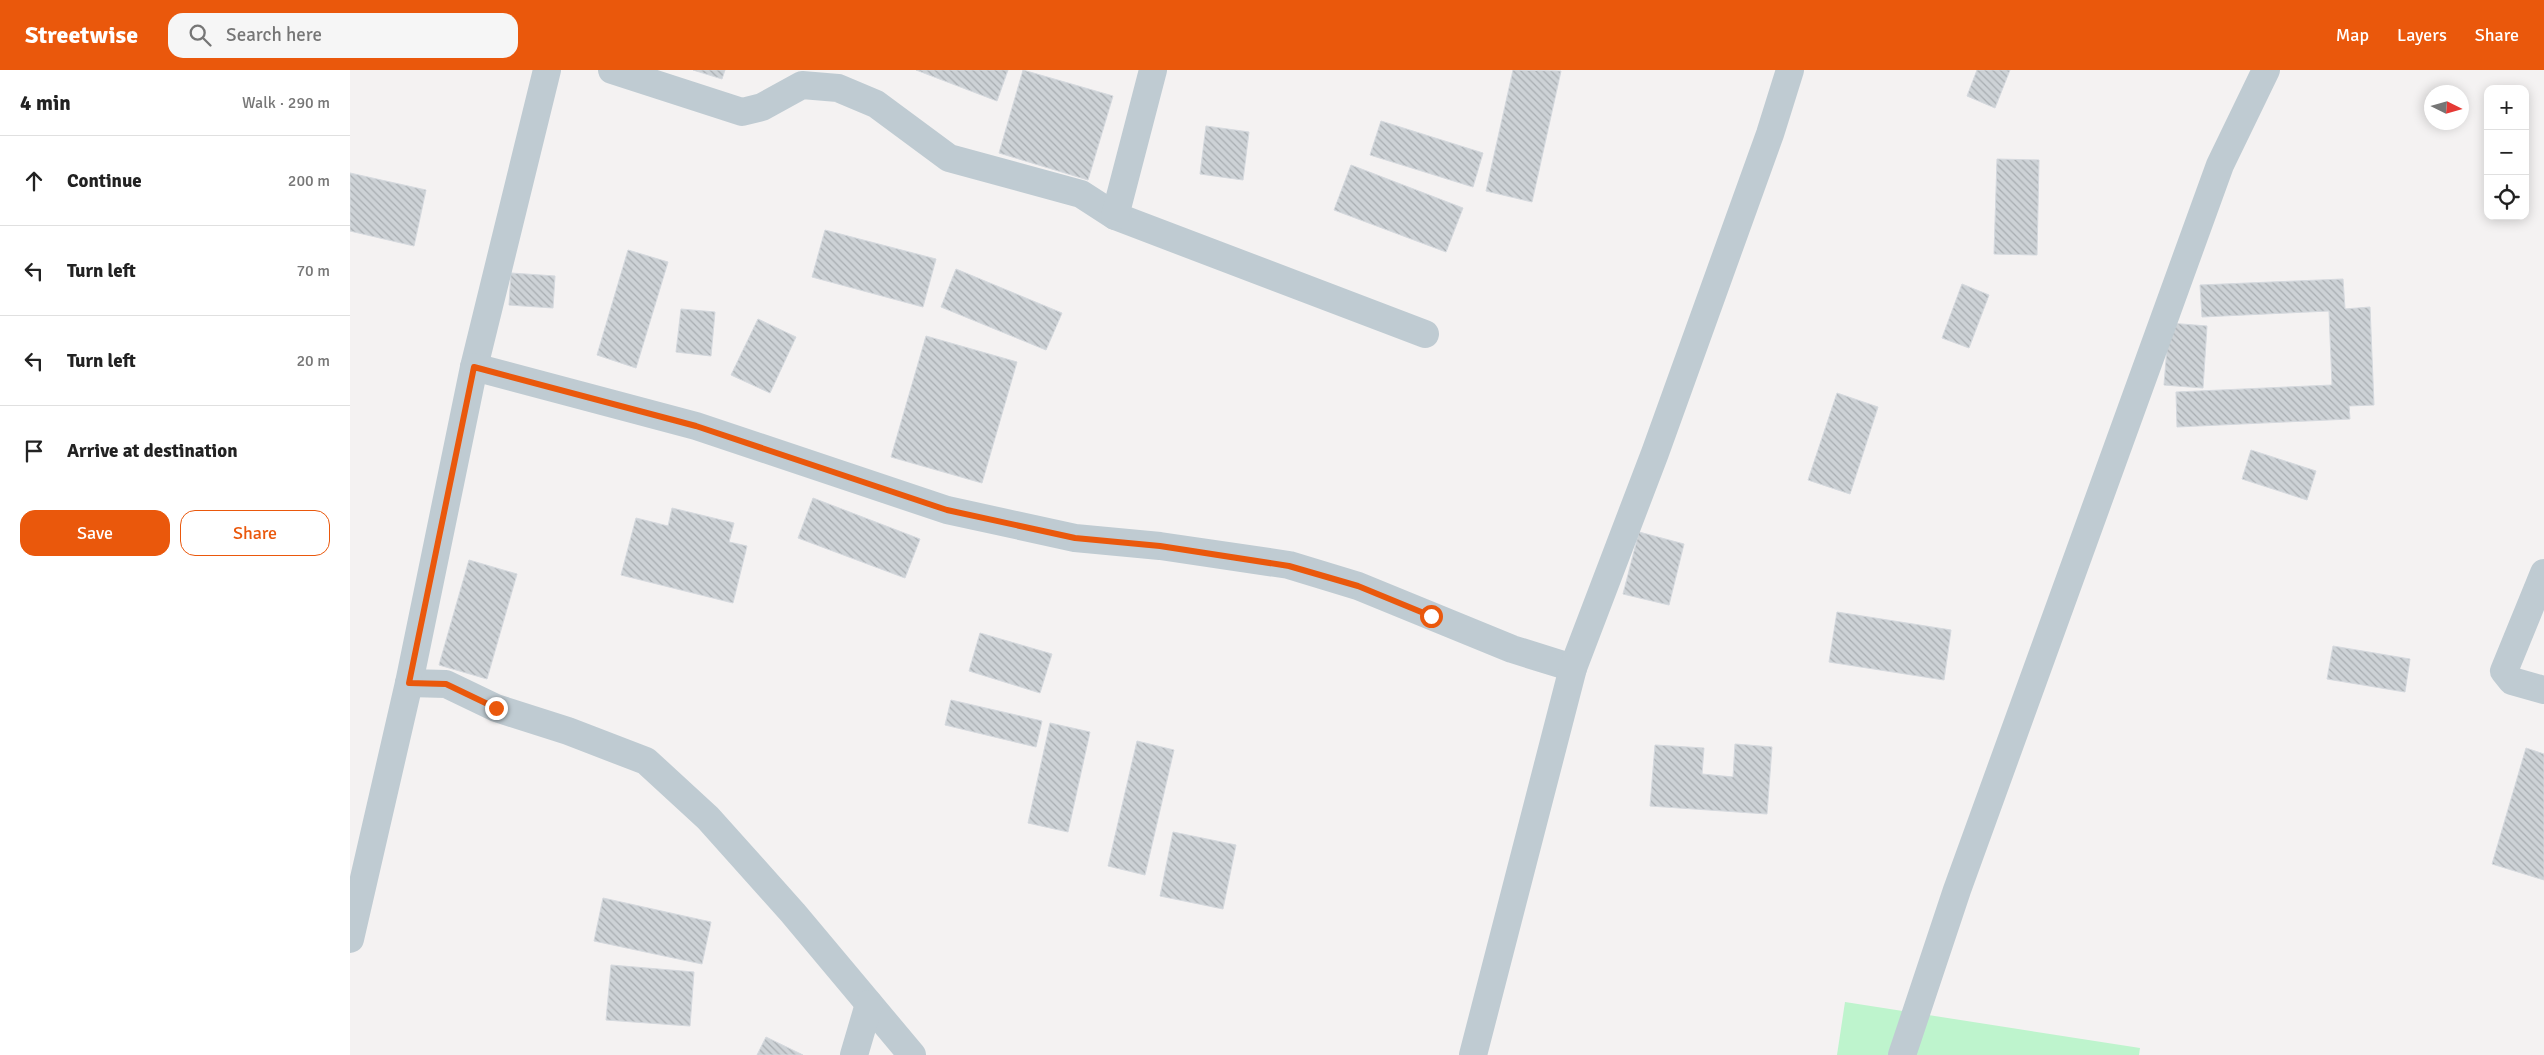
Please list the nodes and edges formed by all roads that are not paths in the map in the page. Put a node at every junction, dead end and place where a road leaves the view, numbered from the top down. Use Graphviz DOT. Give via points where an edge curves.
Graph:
graph roads {
  1 [pos="547,70"];
  2 [pos="612,70"];
  3 [pos="1153,70"];
  4 [pos="1790,70"];
  5 [pos="2266,70"];
  6 [pos="1115,216"];
  7 [pos="1425,334"];
  8 [pos="474,367"];
  9 [pos="2544,573"];
  10 [pos="1573,668"];
  11 [pos="409,683"];
  12 [pos="2544,690"];
  13 [pos="350,939"];
  14 [pos="869,1004"];
  15 [pos="854,1055"];
  16 [pos="912,1055"];
  17 [pos="1473,1055"];
  18 [pos="1902,1055"];
  1 -- 8 [label="street"];
  2 -- 6 [label="street" via="742,112 762,107 802,85 838,88 876,104 949,158 1081,194"];
  3 -- 6 [label="street"];
  4 -- 10 [label="street" via="1655,453"];
  5 -- 18 [label="street" via="2220,165 1957,890"];
  6 -- 7 [label="street"];
  8 -- 10 [label="street" via="696,426 947,510 1075,538 1160,546 1289,566 1358,586 1512,649"];
  8 -- 11 [label="street"];
  9 -- 12 [label="street" via="2504,671 2512,681"];
  10 -- 17 [label="street"];
  11 -- 13 [label="street"];
  11 -- 14 [label="street" via="446,684 496,708 646,761 708,818 793,912"];
  14 -- 15 [label="street"];
  14 -- 16 [label="street"];
}
